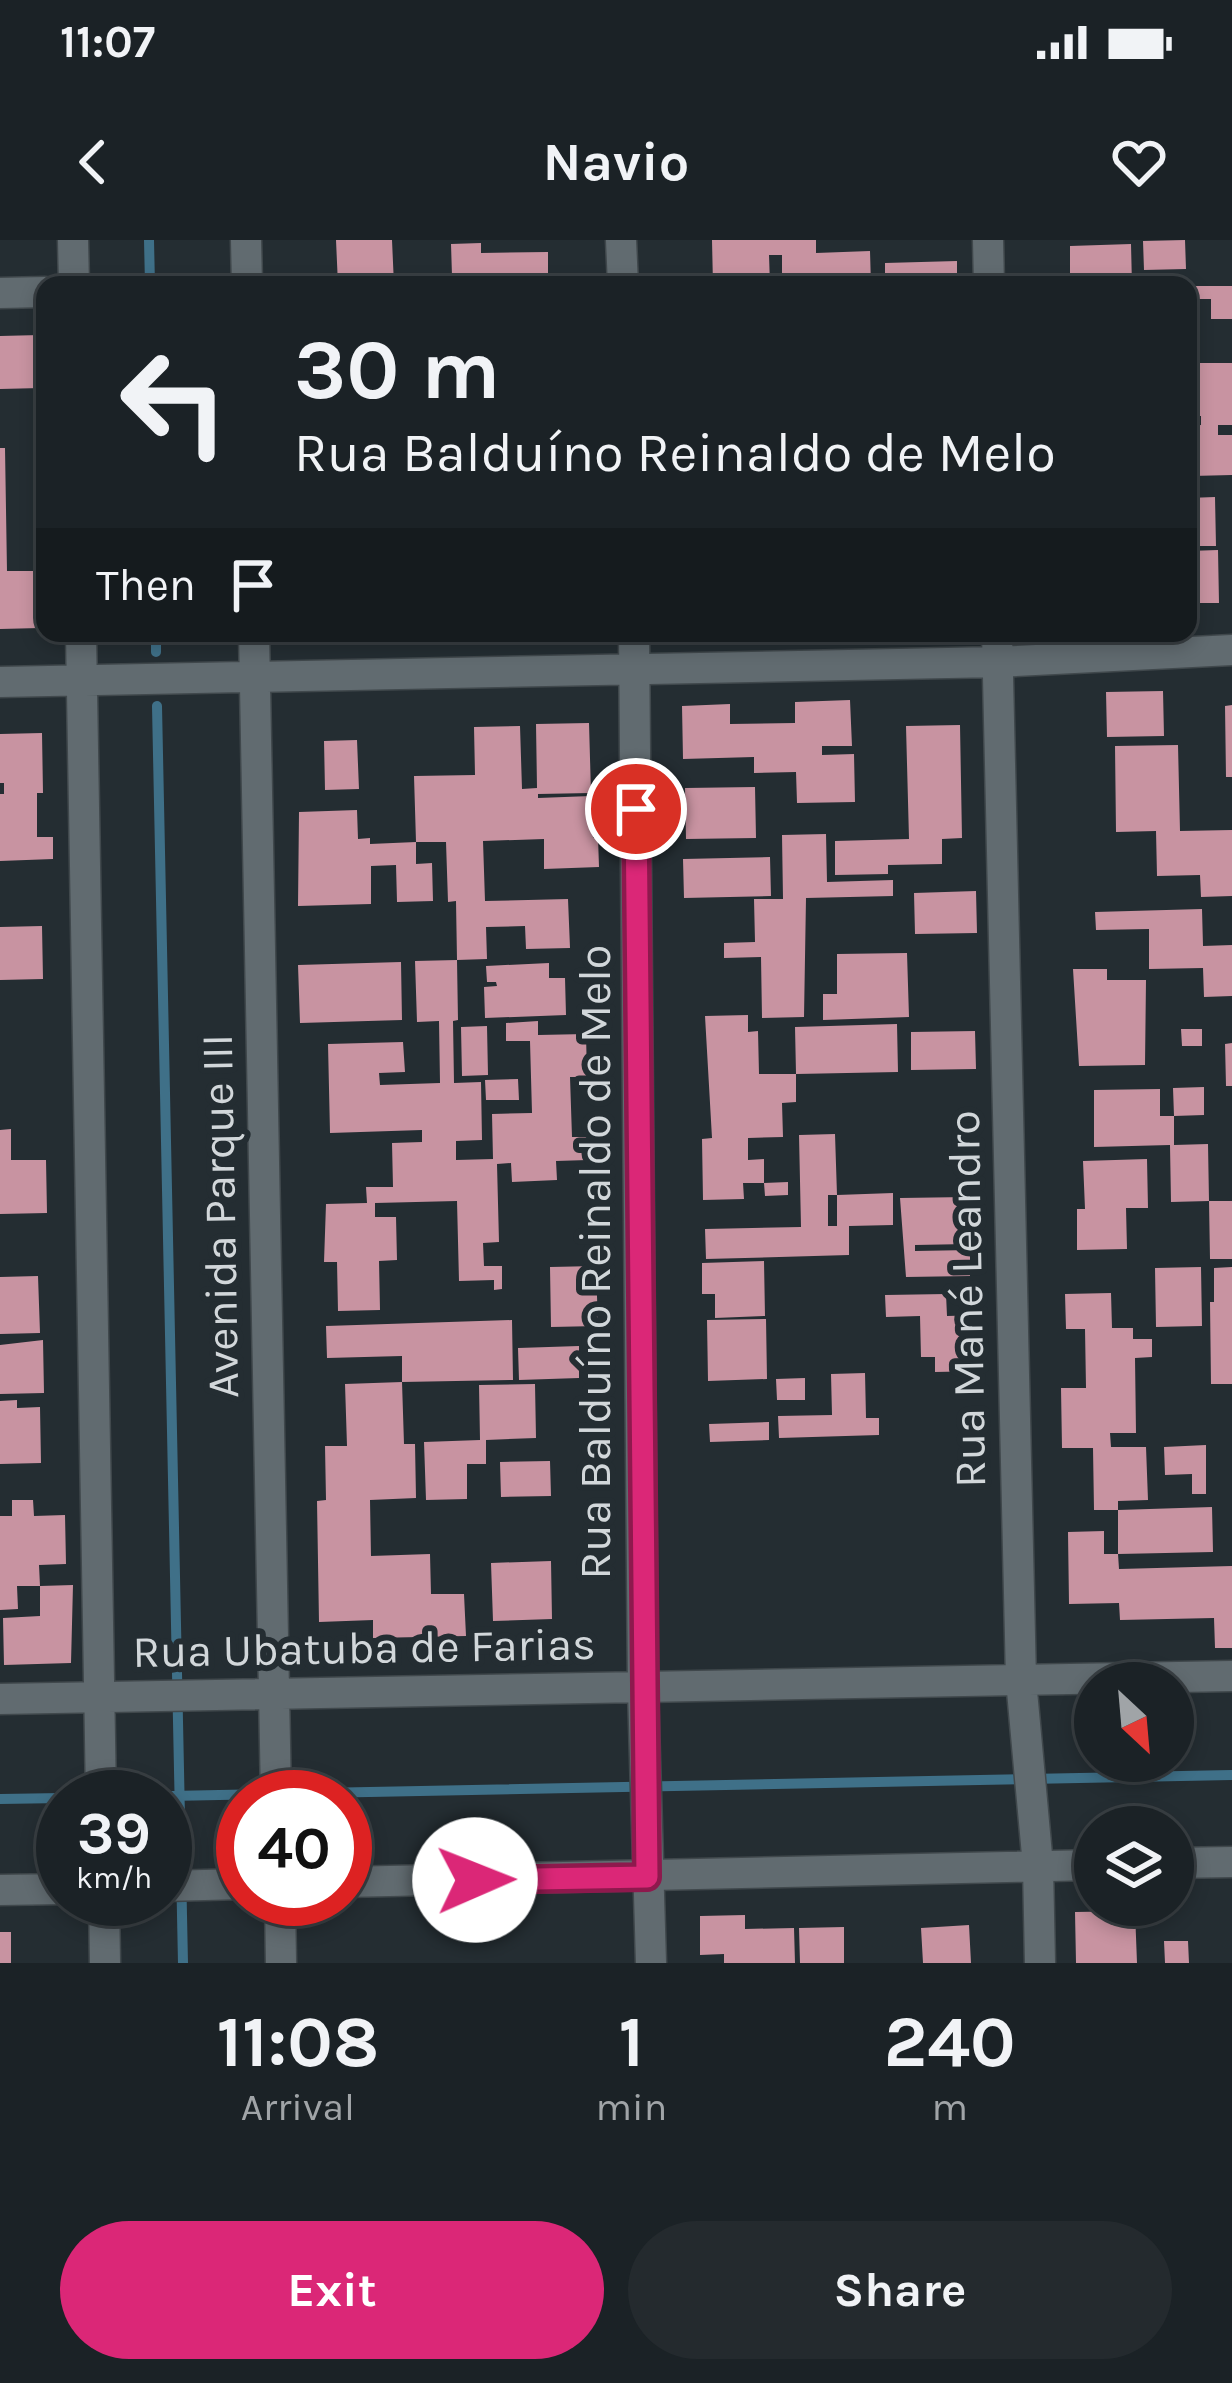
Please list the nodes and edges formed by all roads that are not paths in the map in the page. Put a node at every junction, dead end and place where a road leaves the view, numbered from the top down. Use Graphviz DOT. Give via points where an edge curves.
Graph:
graph roads {
  1 [pos="74,240"];
  2 [pos="246,240"];
  3 [pos="621,240"];
  4 [pos="988,240"];
  5 [pos="74,276"];
  6 [pos="247,276"];
  7 [pos="623,276"];
  8 [pos="989,276"];
  9 [pos="36,292"];
  10 [pos="0,293"];
  11 [pos="80,642"];
  12 [pos="254,642"];
  13 [pos="634,642"];
  14 [pos="997,648"];
  15 [pos="1232,650"];
  16 [pos="635,670"];
  17 [pos="255,677"];
  18 [pos="81,680"];
  19 [pos="0,682"];
  20 [pos="1232,1676"];
  21 [pos="1021,1680"];
  22 [pos="643,1690"];
  23 [pos="275,1694"];
  24 [pos="100,1697"];
  25 [pos="0,1699"];
  26 [pos="100,1770"];
  27 [pos="276,1770"];
  28 [pos="1232,1862"];
  29 [pos="1194,1863"];
  30 [pos="1074,1865"];
  31 [pos="1038,1866"];
  32 [pos="647,1877"];
  33 [pos="372,1882"];
  34 [pos="36,1889"];
  35 [pos="0,1890"];
  36 [pos="104,1926"];
  37 [pos="280,1926"];
  38 [pos="105,1963"];
  39 [pos="281,1963"];
  40 [pos="651,1963"];
  41 [pos="1040,1963"];
  1 -- 5 [label="street"];
  2 -- 6 [label="street"];
  3 -- 7 [label="street"];
  4 -- 8 [label="street"];
  9 -- 10 [label="street"];
  11 -- 18 [label="street"];
  12 -- 17 [label="street, Avenida Parque III"];
  13 -- 16 [label="street, Rua Balduíno Reinaldo de Melo"];
  14 -- 15 [label="street"];
  14 -- 16 [label="street"];
  14 -- 21 [label="street, Rua Mané Leandro"];
  16 -- 17 [label="street"];
  16 -- 22 [label="street, Rua Balduíno Reinaldo de Melo"];
  17 -- 18 [label="street"];
  17 -- 23 [label="street, Avenida Parque III"];
  18 -- 19 [label="street"];
  18 -- 24 [label="street"];
  20 -- 21 [label="street, Rua Ubatuba de Farias"];
  21 -- 22 [label="street, Rua Ubatuba de Farias"];
  21 -- 31 [label="street, Rua Mané Leandro"];
  22 -- 23 [label="street, Rua Ubatuba de Farias"];
  22 -- 32 [label="street, Rua Balduíno Reinaldo de Melo"];
  23 -- 24 [label="street, Rua Ubatuba de Farias"];
  23 -- 27 [label="street, Avenida Parque III"];
  24 -- 25 [label="street, Rua Ubatuba de Farias"];
  24 -- 26 [label="street"];
  28 -- 29 [label="street"];
  30 -- 31 [label="street"];
  31 -- 32 [label="street"];
  31 -- 41 [label="street, Rua Mané Leandro"];
  32 -- 33 [label="street"];
  32 -- 40 [label="street, Rua Balduíno Reinaldo de Melo"];
  34 -- 35 [label="street"];
  36 -- 38 [label="street"];
  37 -- 39 [label="street"];
}
